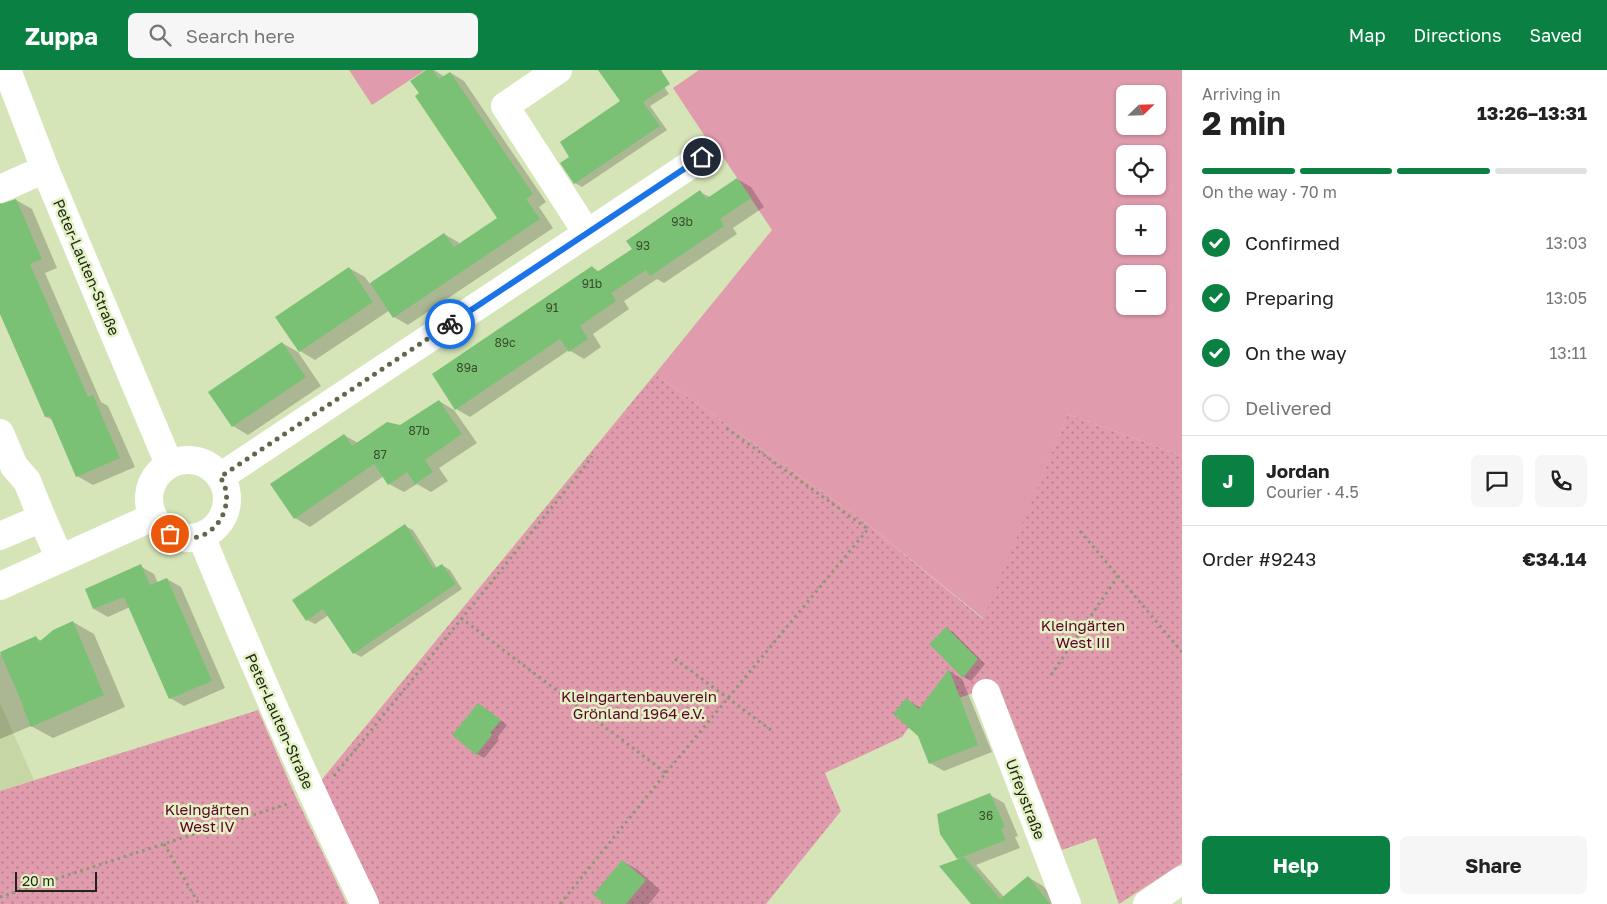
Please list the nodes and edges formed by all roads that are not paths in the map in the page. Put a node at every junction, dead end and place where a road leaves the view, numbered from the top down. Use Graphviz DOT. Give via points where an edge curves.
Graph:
graph roads {
  1 [pos="7,70"];
  2 [pos="558,70"];
  3 [pos="702,157"];
  4 [pos="45,169"];
  5 [pos="0,189"];
  6 [pos="587,233"];
  7 [pos="0,433"];
  8 [pos="169,464"];
  9 [pos="220,477"];
  10 [pos="153,517"];
  11 [pos="42,518"];
  12 [pos="0,536"];
  13 [pos="201,536"];
  14 [pos="60,559"];
  15 [pos="0,586"];
  16 [pos="986,693"];
  17 [pos="1182,880"];
  18 [pos="365,904"];
  19 [pos="1067,904"];
  20 [pos="1147,904"];
  1 -- 4 [label="street, Peter-Lauten-Straße"];
  2 -- 6 [label="street" via="505,106"];
  3 -- 6 [label="street"];
  4 -- 5 [label="street"];
  4 -- 8 [label="street, Peter-Lauten-Straße"];
  6 -- 9 [label="street"];
  7 -- 11 [label="street" via="14,466 27,481"];
  8 -- 9 [label="street" via="193,459 205,463"];
  8 -- 10 [label="street" via="152,481 148,506"];
  9 -- 13 [label="street" via="227,504 216,526"];
  10 -- 13 [label="street" via="170,534 182,538"];
  10 -- 14 [label="street"];
  11 -- 12 [label="street"];
  11 -- 14 [label="street"];
  13 -- 18 [label="street, Peter-Lauten-Straße" via="260,677"];
  14 -- 15 [label="street"];
  16 -- 19 [label="street, Urfeystraße"];
  17 -- 20 [label="street"];
}
